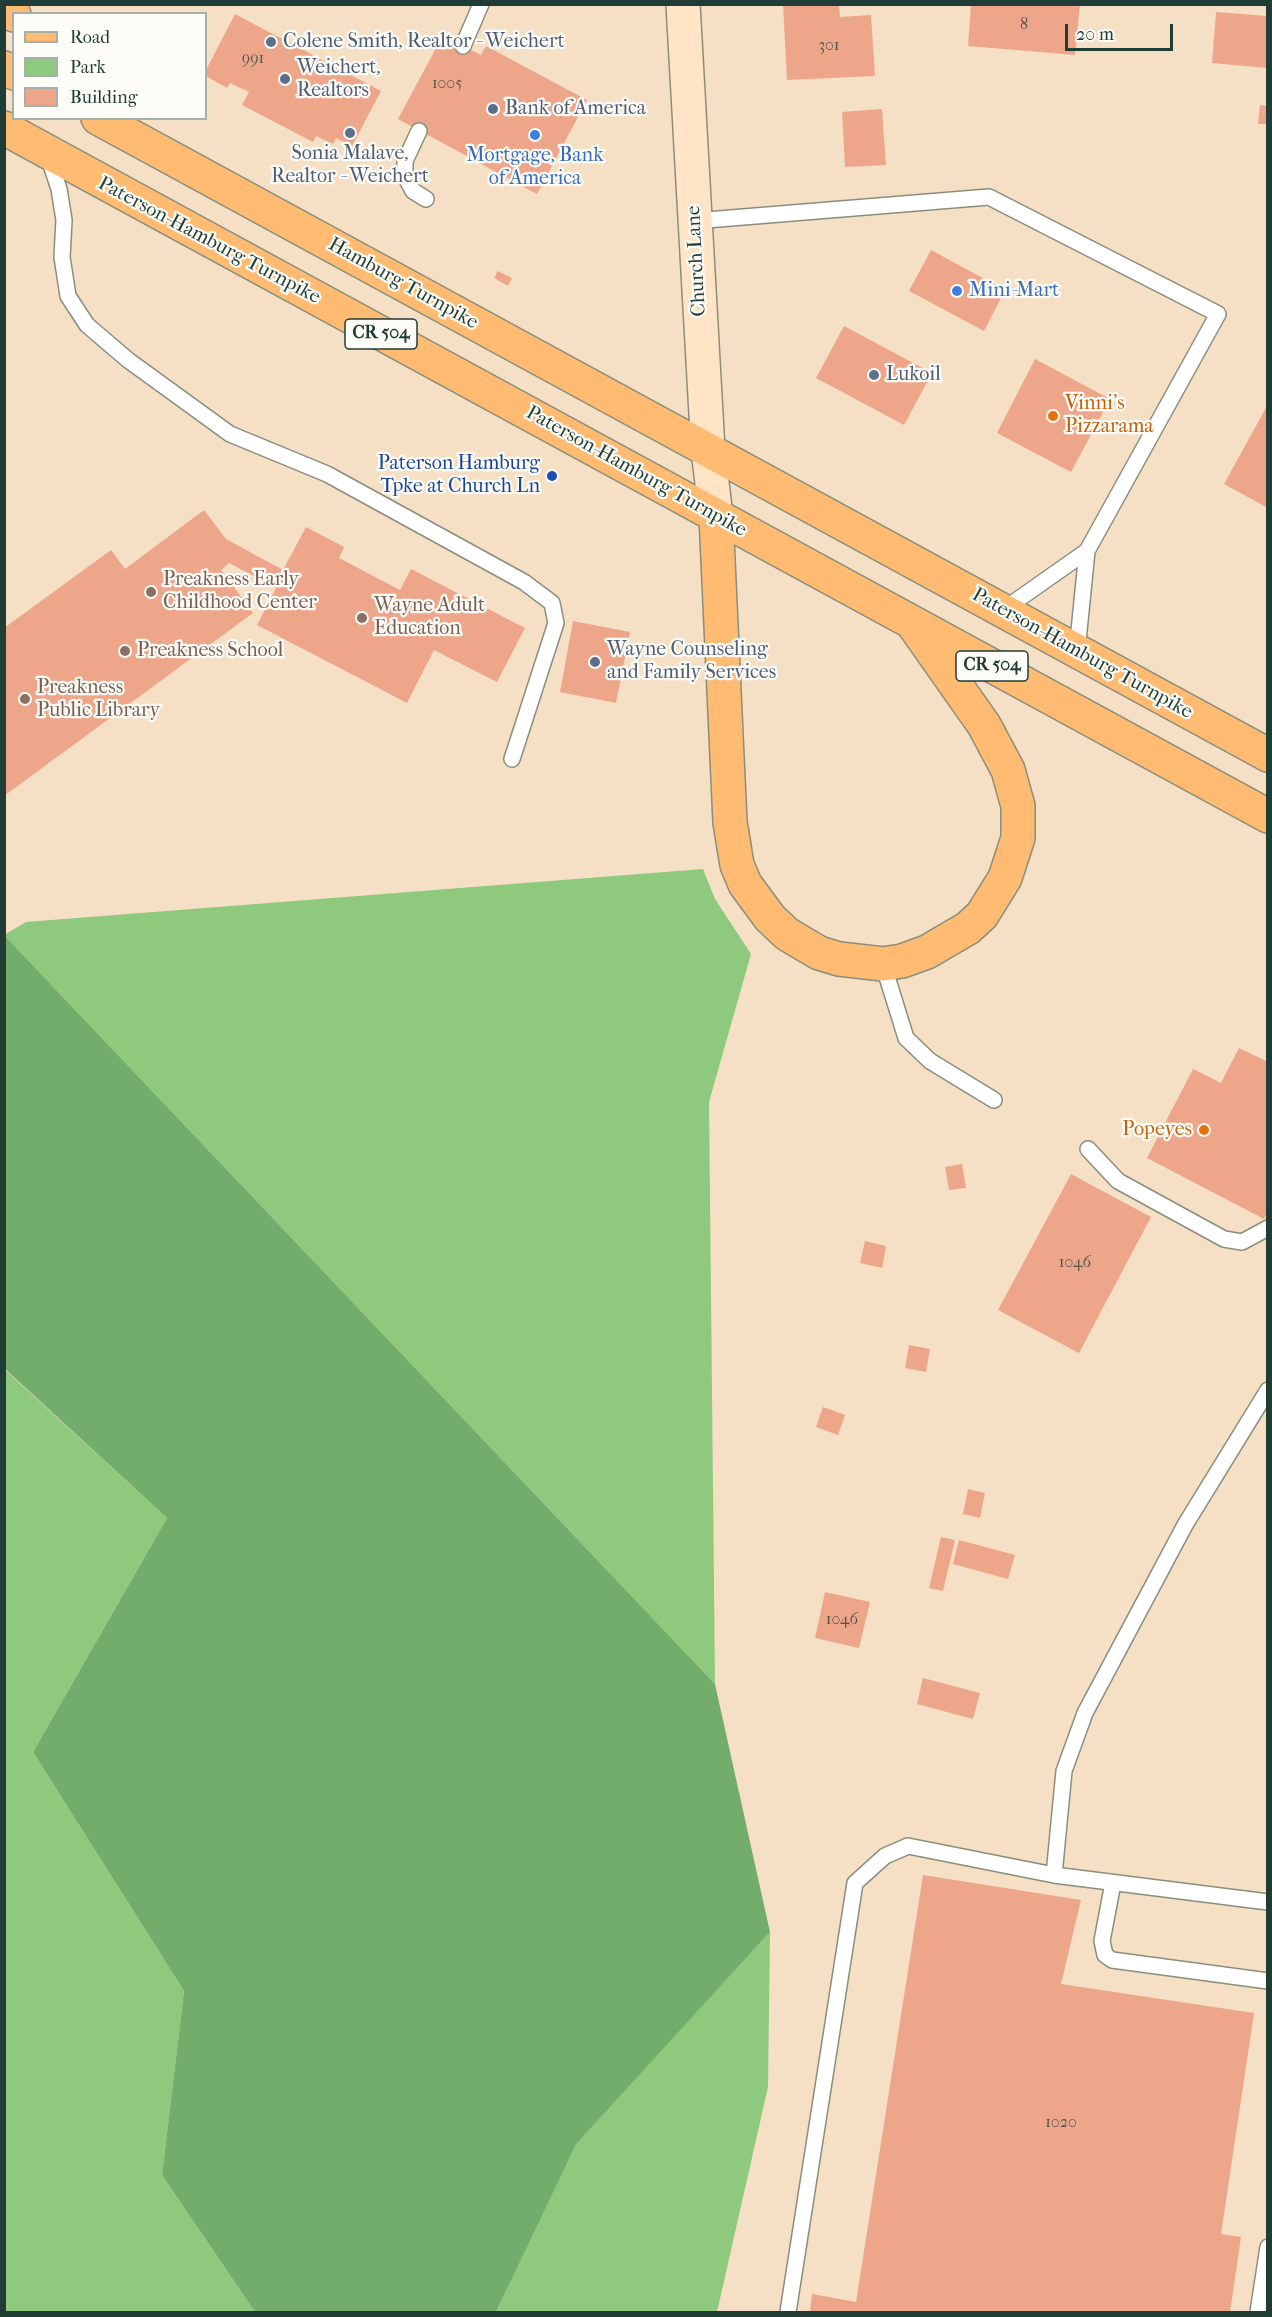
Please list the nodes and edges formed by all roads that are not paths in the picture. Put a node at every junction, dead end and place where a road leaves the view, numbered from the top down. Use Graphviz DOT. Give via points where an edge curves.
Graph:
graph roads {
  1 [pos="481,4"];
  2 [pos="683,4"];
  3 [pos="463,46"];
  4 [pos="102,120"];
  5 [pos="4,128"];
  6 [pos="419,131"];
  7 [pos="47,152"];
  8 [pos="426,199"];
  9 [pos="694,221"];
  10 [pos="708,450"];
  11 [pos="716,516"];
  12 [pos="1087,551"];
  13 [pos="1002,611"];
  14 [pos="910,621"];
  15 [pos="1077,651"];
  16 [pos="1268,755"];
  17 [pos="512,759"];
  18 [pos="1268,816"];
  19 [pos="883,964"];
  20 [pos="994,1100"];
  21 [pos="1088,1149"];
  22 [pos="1268,1228"];
  23 [pos="1268,1390"];
  24 [pos="1054,1875"];
  25 [pos="1113,1883"];
  26 [pos="1268,1902"];
  27 [pos="1268,1981"];
  28 [pos="1268,2247"];
  29 [pos="788,2313"];
  30 [pos="1258,2313"];
  1 -- 3 [label="lane"];
  2 -- 9 [label="street, Church Lane"];
  4 -- 10 [label="main road, Hamburg Turnpike / CR 504"];
  5 -- 7 [label="main road, Paterson-Hamburg Turnpike / CR 504"];
  6 -- 8 [label="lane" via="405,161 405,176 413,191"];
  7 -- 11 [label="main road, Paterson-Hamburg Turnpike / CR 504"];
  7 -- 17 [label="lane" via="59,189 68,296 87,325 230,434 327,474 524,582 552,603 556,623"];
  9 -- 10 [label="street, Church Lane"];
  9 -- 12 [label="lane" via="989,196 1218,314"];
  10 -- 11 [label="street, Church Lane"];
  10 -- 13 [label="main road, Paterson-Hamburg Turnpike / CR 504"];
  11 -- 14 [label="main road, Paterson-Hamburg Turnpike / CR 504"];
  11 -- 19 [label="main road" via="730,822 736,865 770,918 787,934 819,953"];
  12 -- 13 [label="lane"];
  12 -- 15 [label="lane"];
  13 -- 15 [label="main road, Paterson-Hamburg Turnpike / CR 504"];
  14 -- 18 [label="main road, Paterson-Hamburg Turnpike / CR 504"];
  14 -- 19 [label="main road" via="984,725 1008,770 1018,806 1018,838 1005,878 982,915 958,935 927,952"];
  15 -- 16 [label="main road, Paterson-Hamburg Turnpike / CR 504"];
  19 -- 20 [label="lane" via="906,1038 930,1061"];
  21 -- 22 [label="lane" via="1118,1181 1224,1239 1242,1242"];
  23 -- 24 [label="lane" via="1185,1526 1085,1713 1064,1771"];
  24 -- 25 [label="lane"];
  24 -- 29 [label="lane" via="908,1846 885,1856 855,1883"];
  25 -- 26 [label="lane"];
  25 -- 27 [label="lane" via="1102,1941 1112,1960"];
  28 -- 30 [label="lane"];
}
